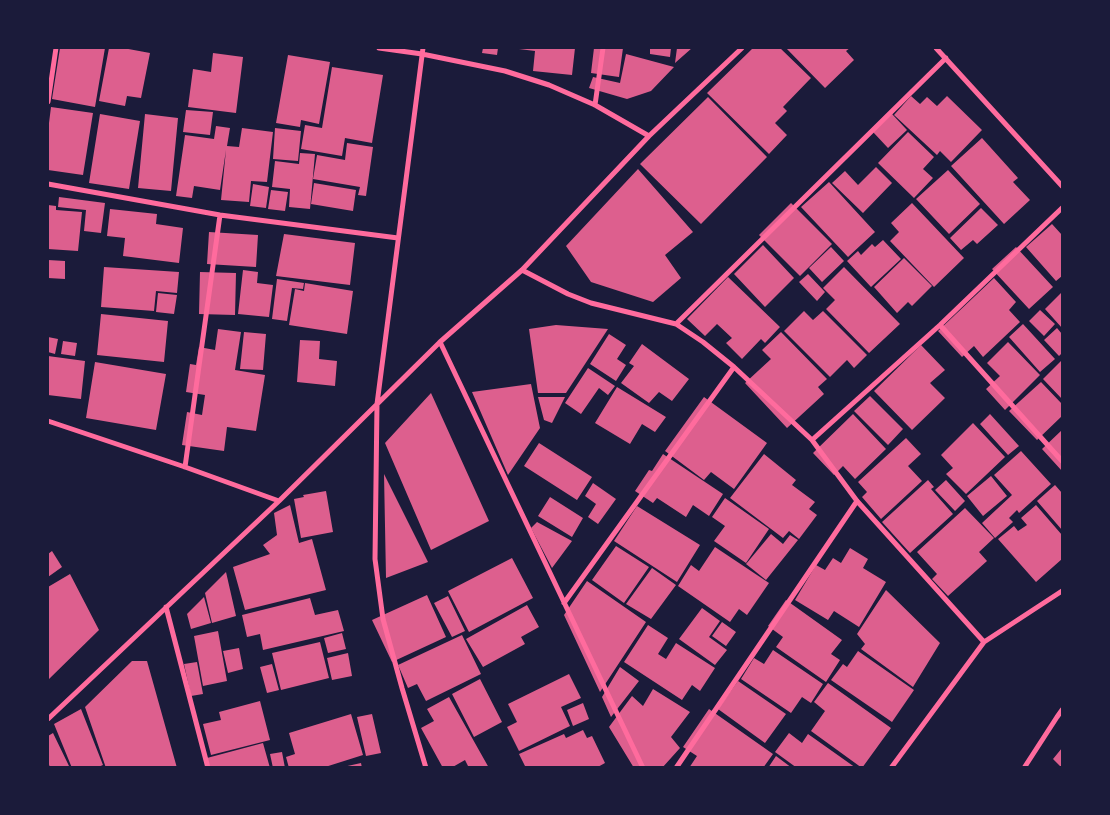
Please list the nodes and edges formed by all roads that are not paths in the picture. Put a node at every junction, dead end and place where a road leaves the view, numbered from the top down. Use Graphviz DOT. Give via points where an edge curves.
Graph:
graph roads {
  1 [pos="56,48"];
  2 [pos="379,48"];
  3 [pos="423,48"];
  4 [pos="604,48"];
  5 [pos="742,48"];
  6 [pos="936,48"];
  7 [pos="422,54"];
  8 [pos="946,58"];
  9 [pos="48,102"];
  10 [pos="595,105"];
  11 [pos="649,136"];
  12 [pos="48,184"];
  13 [pos="1062,186"];
  14 [pos="1062,208"];
  15 [pos="220,215"];
  16 [pos="398,238"];
  17 [pos="522,270"];
  18 [pos="676,324"];
  19 [pos="940,326"];
  20 [pos="440,342"];
  21 [pos="734,367"];
  22 [pos="377,404"];
  23 [pos="48,421"];
  24 [pos="812,440"];
  25 [pos="1062,461"];
  26 [pos="186,467"];
  27 [pos="857,500"];
  28 [pos="279,501"];
  29 [pos="1062,591"];
  30 [pos="564,603"];
  31 [pos="166,607"];
  32 [pos="984,642"];
  33 [pos="1062,710"];
  34 [pos="48,719"];
  35 [pos="208,768"];
  36 [pos="426,768"];
  37 [pos="643,768"];
  38 [pos="676,768"];
  39 [pos="891,768"];
  40 [pos="1024,768"];
  1 -- 9 [label="street"];
  2 -- 7 [label="street"];
  3 -- 7 [label="street"];
  4 -- 10 [label="street"];
  5 -- 11 [label="street"];
  6 -- 8 [label="street"];
  7 -- 10 [label="street" via="505,70"];
  7 -- 16 [label="street"];
  8 -- 13 [label="street"];
  8 -- 18 [label="street"];
  10 -- 11 [label="street"];
  11 -- 17 [label="street"];
  12 -- 15 [label="street"];
  14 -- 19 [label="street"];
  15 -- 16 [label="street"];
  15 -- 26 [label="street"];
  16 -- 22 [label="street"];
  17 -- 18 [label="street" via="591,303"];
  17 -- 20 [label="street"];
  18 -- 21 [label="street"];
  19 -- 24 [label="street"];
  19 -- 25 [label="street"];
  20 -- 22 [label="street"];
  20 -- 30 [label="street"];
  21 -- 24 [label="street"];
  21 -- 30 [label="street"];
  22 -- 28 [label="street"];
  22 -- 36 [label="street" via="375,559 383,619"];
  23 -- 26 [label="street"];
  24 -- 27 [label="street"];
  26 -- 28 [label="street"];
  27 -- 32 [label="street"];
  27 -- 38 [label="street"];
  28 -- 31 [label="street"];
  29 -- 32 [label="street"];
  30 -- 37 [label="street"];
  31 -- 34 [label="street"];
  31 -- 35 [label="street"];
  32 -- 39 [label="street"];
  33 -- 40 [label="street"];
}
